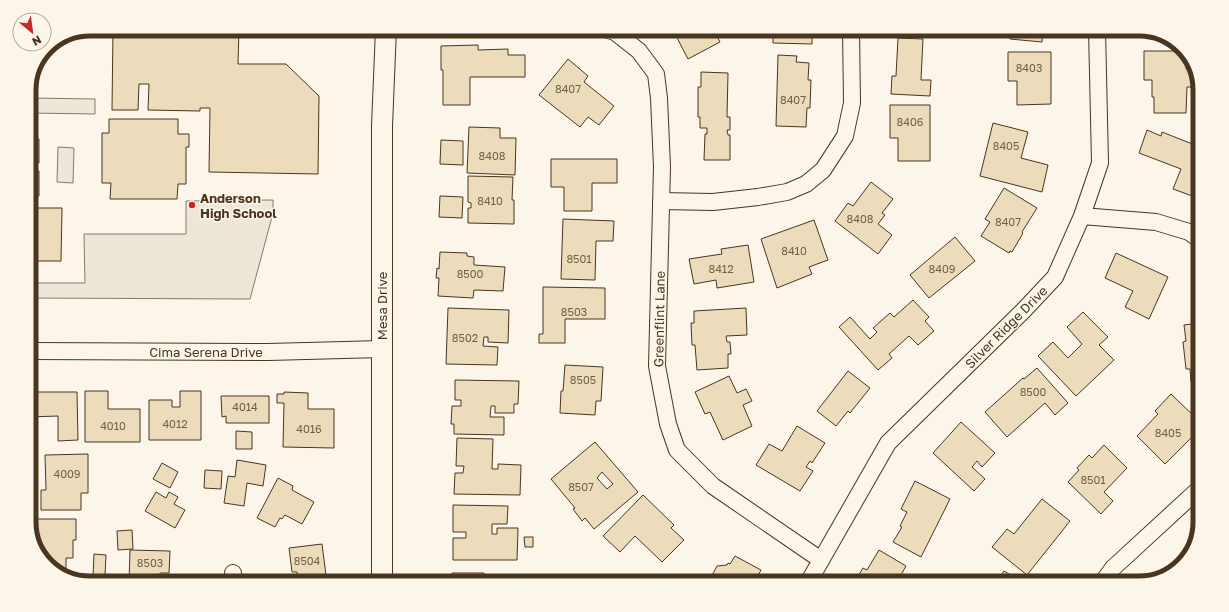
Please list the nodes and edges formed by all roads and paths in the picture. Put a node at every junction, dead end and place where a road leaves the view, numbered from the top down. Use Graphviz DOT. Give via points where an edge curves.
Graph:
graph roads {
  1 [pos="386,36"];
  2 [pos="620,36"];
  3 [pos="851,36"];
  4 [pos="1097,36"];
  5 [pos="661,201"];
  6 [pos="1082,216"];
  7 [pos="1193,235"];
  8 [pos="382,349"];
  9 [pos="36,351"];
  10 [pos="1193,494"];
  11 [pos="821,560"];
  12 [pos="382,576"];
  13 [pos="812,576"];
  14 [pos="1107,576"];
  1 -- 8 [label="street, Mesa Drive" via="382,126"];
  2 -- 5 [label="street, Greenflint Lane" via="639,51 656,74 662,167"];
  3 -- 5 [label="street" via="852,103 845,136 822,170 806,184 786,192 758,197 713,202"];
  4 -- 6 [label="street, Silver Ridge Drive" via="1100,163"];
  5 -- 11 [label="street, Greenflint Lane" via="657,366 668,424 677,450 713,486"];
  6 -- 7 [label="street" via="1156,222"];
  6 -- 11 [label="street, Silver Ridge Drive" via="1055,277 888,443"];
  8 -- 9 [label="street, Cima Serena Drive" via="268,352"];
  8 -- 12 [label="street, Mesa Drive"];
  10 -- 14 [label="street"];
  11 -- 13 [label="street, Silver Ridge Drive"];
}
